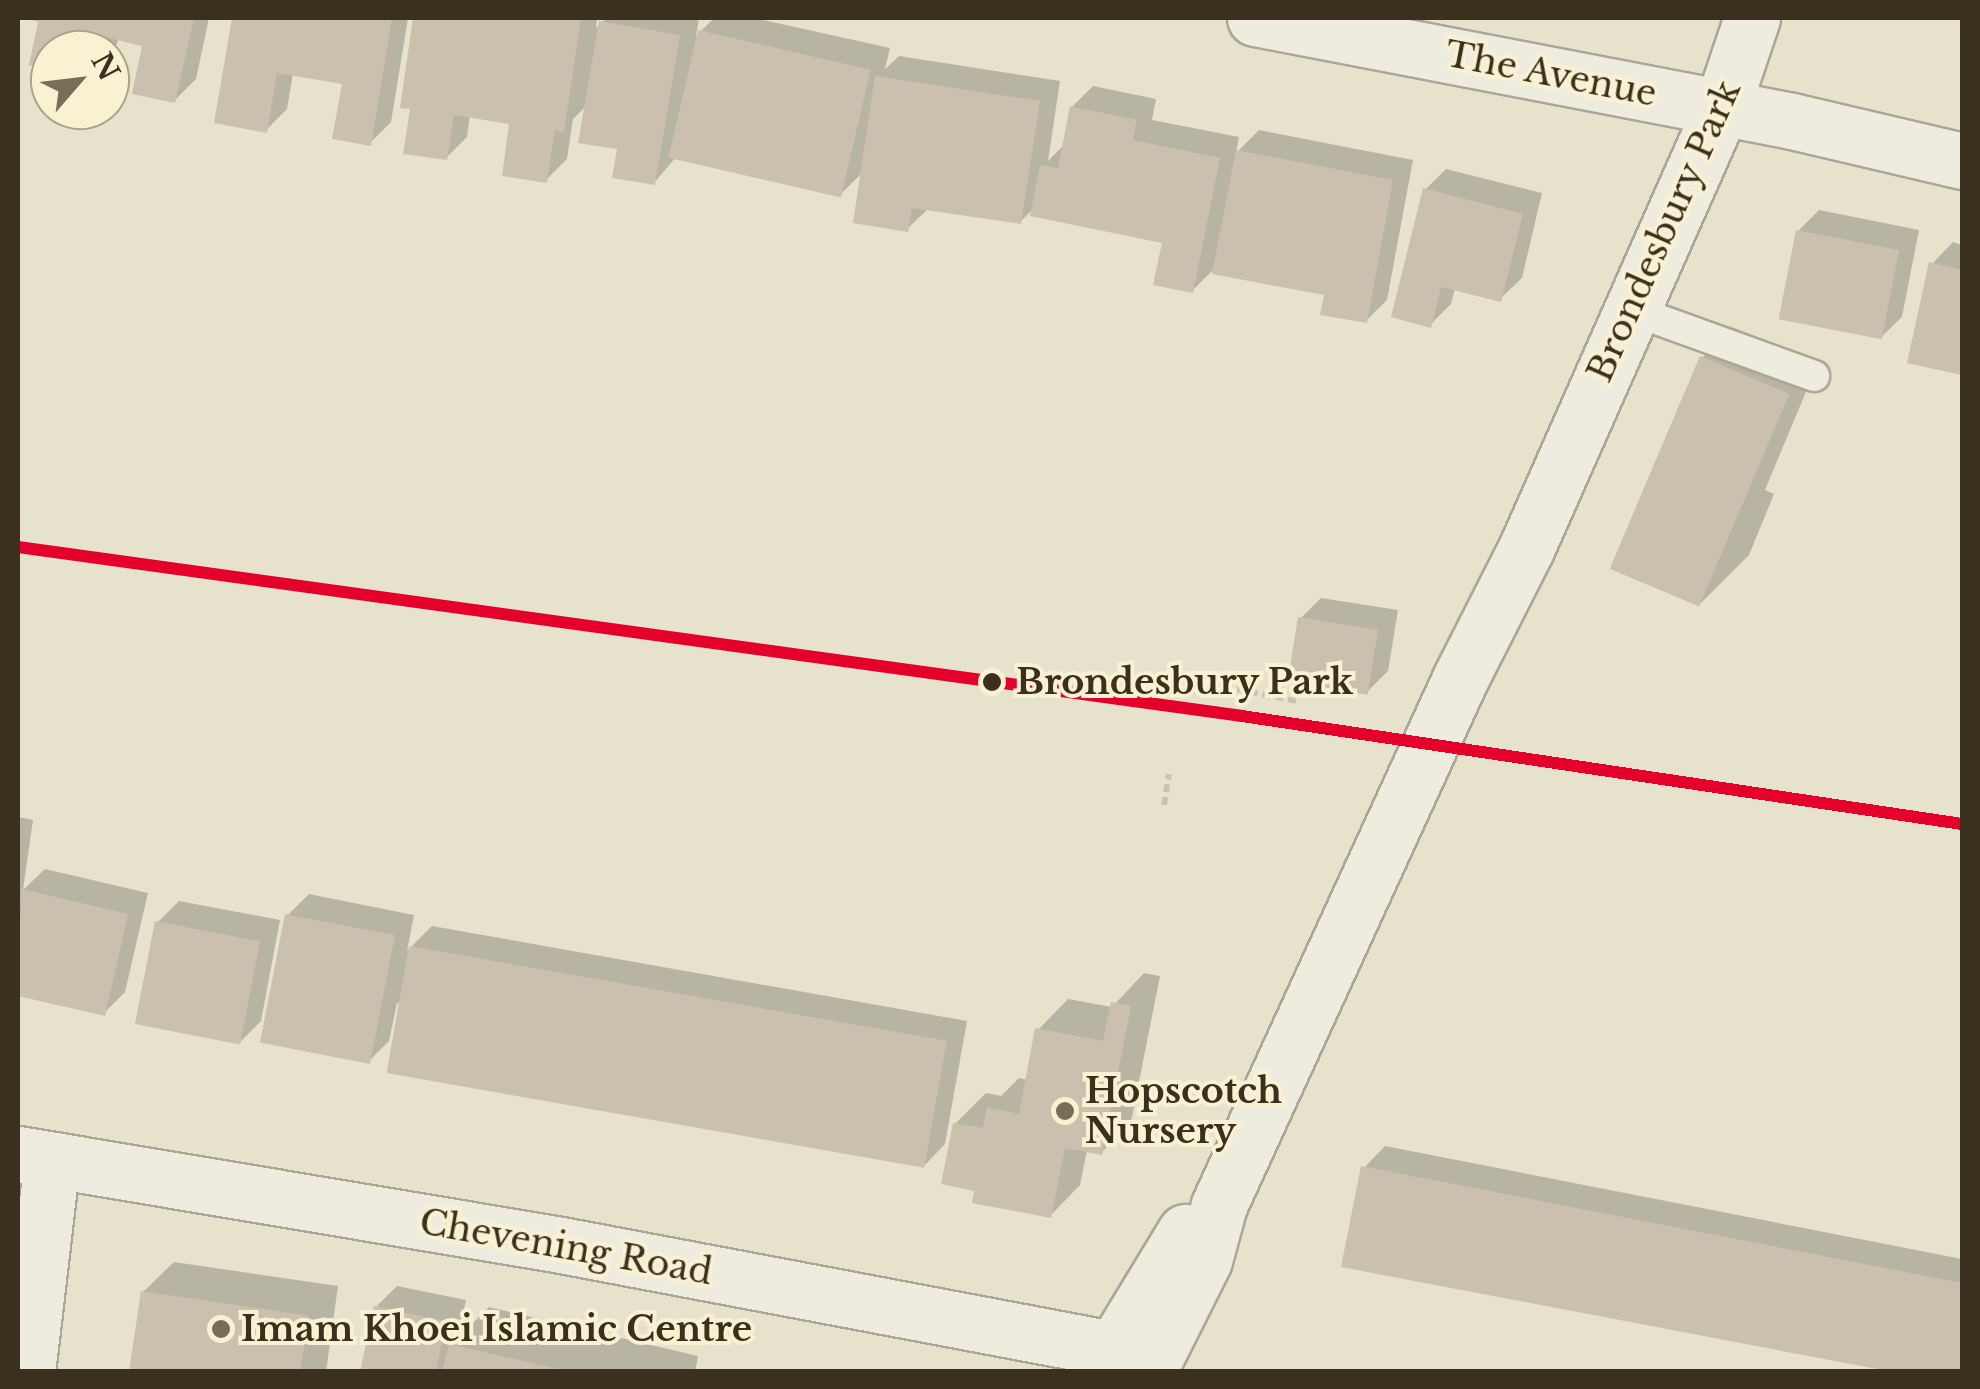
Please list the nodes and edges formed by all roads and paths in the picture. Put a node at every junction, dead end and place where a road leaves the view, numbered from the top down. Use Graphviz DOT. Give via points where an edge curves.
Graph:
graph roads {
  1 [pos="1255,18"];
  2 [pos="1752,18"];
  3 [pos="1722,107"];
  4 [pos="1962,161"];
  5 [pos="1629,309"];
  6 [pos="1814,376"];
  7 [pos="1193,694"];
  8 [pos="1301,702"];
  9 [pos="1169,774"];
  10 [pos="1164,806"];
  11 [pos="34,1157"];
  12 [pos="1141,1365"];
  13 [pos="27,1372"];
  1 -- 3 [label="street, The Avenue"];
  2 -- 3 [label="street, Brondesbury Park"];
  3 -- 4 [label="street, The Avenue"];
  3 -- 5 [label="street, Brondesbury Park"];
  5 -- 6 [label="lane"];
  5 -- 12 [label="street, Brondesbury Park" via="1526,549 1219,1206 1178,1238"];
  7 -- 8 [label="path" via="1186,678"];
  9 -- 10 [label="path"];
  11 -- 12 [label="street, Chevening Road" via="561,1244"];
  11 -- 13 [label="street"];
}
